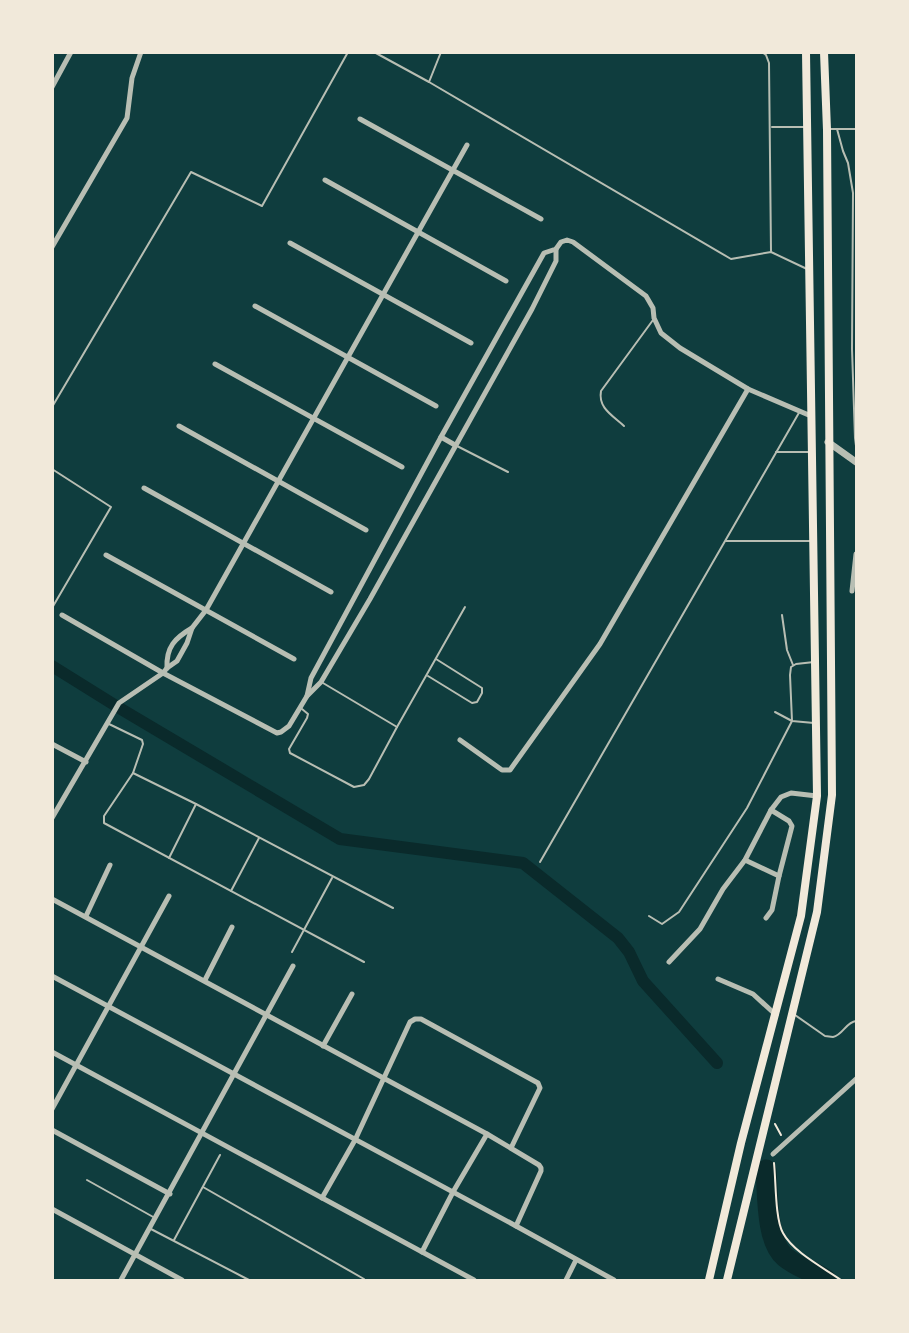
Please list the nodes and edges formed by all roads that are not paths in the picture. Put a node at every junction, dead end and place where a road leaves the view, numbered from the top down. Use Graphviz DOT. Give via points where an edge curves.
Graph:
graph roads {
  1 [pos="71,52"];
  2 [pos="141,52"];
  3 [pos="348,52"];
  4 [pos="374,52"];
  5 [pos="441,52"];
  6 [pos="762,52"];
  7 [pos="806,52"];
  8 [pos="824,52"];
  9 [pos="429,82"];
  10 [pos="52,87"];
  11 [pos="360,119"];
  12 [pos="771,127"];
  13 [pos="808,127"];
  14 [pos="827,129"];
  15 [pos="837,129"];
  16 [pos="856,129"];
  17 [pos="467,145"];
  18 [pos="453,170"];
  19 [pos="325,180"];
  20 [pos="541,219"];
  21 [pos="418,232"];
  22 [pos="290,243"];
  23 [pos="52,247"];
  24 [pos="556,249"];
  25 [pos="771,252"];
  26 [pos="810,270"];
  27 [pos="506,281"];
  28 [pos="383,294"];
  29 [pos="255,306"];
  30 [pos="654,318"];
  31 [pos="471,343"];
  32 [pos="348,357"];
  33 [pos="215,364"];
  34 [pos="748,389"];
  35 [pos="436,406"];
  36 [pos="52,407"];
  37 [pos="800,411"];
  38 [pos="811,416"];
  39 [pos="313,418"];
  40 [pos="179,426"];
  41 [pos="624,426"];
  42 [pos="441,437"];
  43 [pos="828,442"];
  44 [pos="455,445"];
  45 [pos="856,446"];
  46 [pos="776,452"];
  47 [pos="812,452"];
  48 [pos="856,462"];
  49 [pos="402,467"];
  50 [pos="52,469"];
  51 [pos="508,472"];
  52 [pos="278,481"];
  53 [pos="144,488"];
  54 [pos="366,530"];
  55 [pos="725,541"];
  56 [pos="813,541"];
  57 [pos="242,543"];
  58 [pos="856,554"];
  59 [pos="106,555"];
  60 [pos="368,572"];
  61 [pos="380,581"];
  62 [pos="331,591"];
  63 [pos="852,591"];
  64 [pos="465,607"];
  65 [pos="52,608"];
  66 [pos="206,610"];
  67 [pos="62,615"];
  68 [pos="782,615"];
  69 [pos="192,628"];
  70 [pos="294,659"];
  71 [pos="436,659"];
  72 [pos="816,662"];
  73 [pos="793,665"];
  74 [pos="165,671"];
  75 [pos="428,675"];
  76 [pos="321,682"];
  77 [pos="307,696"];
  78 [pos="299,707"];
  79 [pos="775,712"];
  80 [pos="792,721"];
  81 [pos="106,722"];
  82 [pos="817,723"];
  83 [pos="397,727"];
  84 [pos="460,740"];
  85 [pos="52,744"];
  86 [pos="86,762"];
  87 [pos="133,773"];
  88 [pos="818,796"];
  89 [pos="196,804"];
  90 [pos="771,810"];
  91 [pos="52,819"];
  92 [pos="259,837"];
  93 [pos="169,858"];
  94 [pos="745,860"];
  95 [pos="540,862"];
  96 [pos="110,865"];
  97 [pos="779,876"];
  98 [pos="333,877"];
  99 [pos="231,891"];
  100 [pos="169,896"];
  101 [pos="52,899"];
  102 [pos="393,908"];
  103 [pos="86,916"];
  104 [pos="649,916"];
  105 [pos="766,918"];
  106 [pos="231,927"];
  107 [pos="304,930"];
  108 [pos="142,947"];
  109 [pos="292,952"];
  110 [pos="364,962"];
  111 [pos="669,962"];
  112 [pos="293,966"];
  113 [pos="52,976"];
  114 [pos="718,979"];
  115 [pos="206,980"];
  116 [pos="352,994"];
  117 [pos="109,1006"];
  118 [pos="793,1013"];
  119 [pos="267,1015"];
  120 [pos="776,1015"];
  121 [pos="856,1021"];
  122 [pos="323,1046"];
  123 [pos="52,1052"];
  124 [pos="77,1065"];
  125 [pos="234,1074"];
  126 [pos="384,1079"];
  127 [pos="856,1079"];
  128 [pos="52,1109"];
  129 [pos="52,1130"];
  130 [pos="202,1132"];
  131 [pos="488,1134"];
  132 [pos="355,1140"];
  133 [pos="511,1148"];
  134 [pos="773,1154"];
  135 [pos="220,1155"];
  136 [pos="87,1180"];
  137 [pos="202,1187"];
  138 [pos="453,1192"];
  139 [pos="170,1194"];
  140 [pos="322,1198"];
  141 [pos="52,1209"];
  142 [pos="155,1218"];
  143 [pos="516,1226"];
  144 [pos="149,1228"];
  145 [pos="174,1240"];
  146 [pos="422,1252"];
  147 [pos="136,1256"];
  148 [pos="576,1260"];
  149 [pos="365,1280"];
  150 [pos="472,1280"];
  151 [pos="121,1281"];
  152 [pos="182,1281"];
  153 [pos="249,1281"];
  154 [pos="566,1281"];
  155 [pos="614,1281"];
  156 [pos="709,1281"];
  157 [pos="727,1281"];
  1 -- 10 [label="street"];
  2 -- 23 [label="street" via="132,78 127,117"];
  3 -- 36 [label="lane" via="262,206 191,172"];
  4 -- 9 [label="lane"];
  5 -- 9 [label="lane"];
  6 -- 12 [label="lane" via="770,63"];
  7 -- 13 [label="main road"];
  8 -- 14 [label="main road"];
  9 -- 25 [label="lane" via="731,259"];
  11 -- 18 [label="street"];
  12 -- 13 [label="lane"];
  12 -- 25 [label="lane"];
  13 -- 26 [label="main road"];
  14 -- 15 [label="lane"];
  14 -- 43 [label="main road"];
  15 -- 16 [label="lane"];
  15 -- 45 [label="lane" via="853,193"];
  17 -- 18 [label="street"];
  18 -- 20 [label="street"];
  18 -- 21 [label="street"];
  19 -- 21 [label="street"];
  21 -- 27 [label="street"];
  21 -- 28 [label="street"];
  22 -- 28 [label="street"];
  24 -- 30 [label="street" via="561,242 573,242 646,296"];
  24 -- 42 [label="street" via="544,254"];
  24 -- 44 [label="street" via="556,261 532,309"];
  25 -- 26 [label="lane"];
  26 -- 38 [label="main road"];
  28 -- 31 [label="street"];
  28 -- 32 [label="street"];
  29 -- 32 [label="street"];
  30 -- 34 [label="street" via="667,338"];
  30 -- 41 [label="lane" via="601,391 603,407"];
  32 -- 35 [label="street"];
  32 -- 39 [label="street"];
  33 -- 39 [label="street"];
  34 -- 37 [label="street"];
  34 -- 84 [label="street" via="600,644 510,770 502,770"];
  37 -- 38 [label="street"];
  37 -- 46 [label="lane"];
  38 -- 47 [label="main road"];
  39 -- 49 [label="street"];
  39 -- 52 [label="street"];
  40 -- 52 [label="street"];
  42 -- 44 [label="street"];
  42 -- 60 [label="street"];
  43 -- 48 [label="street"];
  43 -- 118 [label="main road" via="832,795 817,912"];
  44 -- 51 [label="lane"];
  44 -- 61 [label="street"];
  46 -- 47 [label="lane"];
  46 -- 55 [label="lane"];
  47 -- 56 [label="main road"];
  50 -- 65 [label="lane" via="111,507"];
  52 -- 54 [label="street"];
  52 -- 57 [label="street"];
  53 -- 57 [label="street"];
  55 -- 56 [label="lane"];
  55 -- 95 [label="lane"];
  56 -- 72 [label="main road"];
  57 -- 62 [label="street"];
  57 -- 66 [label="street"];
  58 -- 63 [label="street"];
  59 -- 66 [label="street"];
  60 -- 61 [label="street"];
  60 -- 77 [label="street" via="311,678"];
  61 -- 76 [label="street"];
  64 -- 71 [label="lane"];
  66 -- 69 [label="street"];
  66 -- 70 [label="street"];
  67 -- 74 [label="street"];
  68 -- 73 [label="lane"];
  69 -- 74 [label="street" via="177,661"];
  69 -- 74 [label="street" via="176,637 166,655"];
  71 -- 75 [label="lane"];
  71 -- 75 [label="lane" via="482,688 480,699 472,703"];
  72 -- 73 [label="lane"];
  72 -- 82 [label="main road"];
  73 -- 80 [label="lane"];
  74 -- 78 [label="street" via="277,733 289,726"];
  74 -- 81 [label="street" via="119,703"];
  75 -- 83 [label="lane"];
  76 -- 77 [label="street"];
  76 -- 83 [label="lane"];
  77 -- 78 [label="street"];
  78 -- 83 [label="lane" via="308,714 290,753 354,787 369,779"];
  79 -- 80 [label="lane"];
  80 -- 82 [label="lane"];
  80 -- 104 [label="lane" via="747,808 679,912 662,924"];
  81 -- 86 [label="street"];
  81 -- 87 [label="lane" via="142,740"];
  82 -- 88 [label="main road"];
  85 -- 86 [label="street"];
  86 -- 91 [label="street"];
  87 -- 89 [label="lane"];
  87 -- 93 [label="lane" via="104,816 104,823"];
  88 -- 90 [label="street" via="785,794"];
  88 -- 120 [label="main road" via="801,916"];
  89 -- 92 [label="lane"];
  89 -- 93 [label="lane"];
  90 -- 94 [label="street"];
  90 -- 97 [label="street" via="792,826"];
  92 -- 98 [label="lane"];
  92 -- 99 [label="lane"];
  93 -- 99 [label="lane"];
  94 -- 97 [label="street"];
  94 -- 111 [label="street" via="700,929"];
  96 -- 103 [label="street"];
  97 -- 105 [label="street" via="772,910"];
  98 -- 102 [label="lane"];
  98 -- 107 [label="lane"];
  99 -- 107 [label="lane"];
  100 -- 108 [label="street"];
  101 -- 103 [label="street"];
  103 -- 108 [label="street"];
  106 -- 115 [label="street"];
  107 -- 109 [label="lane"];
  107 -- 110 [label="lane"];
  108 -- 115 [label="street"];
  108 -- 117 [label="street"];
  112 -- 119 [label="street"];
  113 -- 117 [label="street"];
  114 -- 120 [label="street" via="753,994"];
  115 -- 119 [label="street"];
  116 -- 122 [label="street"];
  117 -- 124 [label="street"];
  117 -- 125 [label="street"];
  118 -- 121 [label="lane" via="825,1036 833,1037"];
  118 -- 157 [label="main road"];
  119 -- 122 [label="street"];
  119 -- 125 [label="street"];
  120 -- 156 [label="main road"];
  122 -- 126 [label="street"];
  123 -- 124 [label="street"];
  124 -- 128 [label="street"];
  124 -- 130 [label="street"];
  125 -- 130 [label="street"];
  125 -- 132 [label="street"];
  126 -- 131 [label="street"];
  126 -- 132 [label="street"];
  126 -- 133 [label="street" via="410,1022 415,1019 533,1078 540,1088"];
  127 -- 134 [label="street"];
  129 -- 139 [label="street"];
  130 -- 139 [label="street"];
  130 -- 140 [label="street"];
  131 -- 133 [label="street"];
  131 -- 138 [label="street"];
  132 -- 138 [label="street"];
  132 -- 140 [label="street"];
  133 -- 143 [label="street" via="541,1168"];
  135 -- 137 [label="lane"];
  136 -- 142 [label="lane"];
  137 -- 145 [label="lane"];
  137 -- 149 [label="lane"];
  138 -- 143 [label="street"];
  138 -- 146 [label="street"];
  139 -- 142 [label="street"];
  140 -- 146 [label="street"];
  141 -- 147 [label="street"];
  142 -- 144 [label="street"];
  143 -- 148 [label="street"];
  144 -- 145 [label="lane"];
  144 -- 147 [label="street"];
  145 -- 153 [label="lane"];
  146 -- 150 [label="street"];
  147 -- 151 [label="street"];
  147 -- 152 [label="street"];
  148 -- 154 [label="street"];
  148 -- 155 [label="street"];
}
